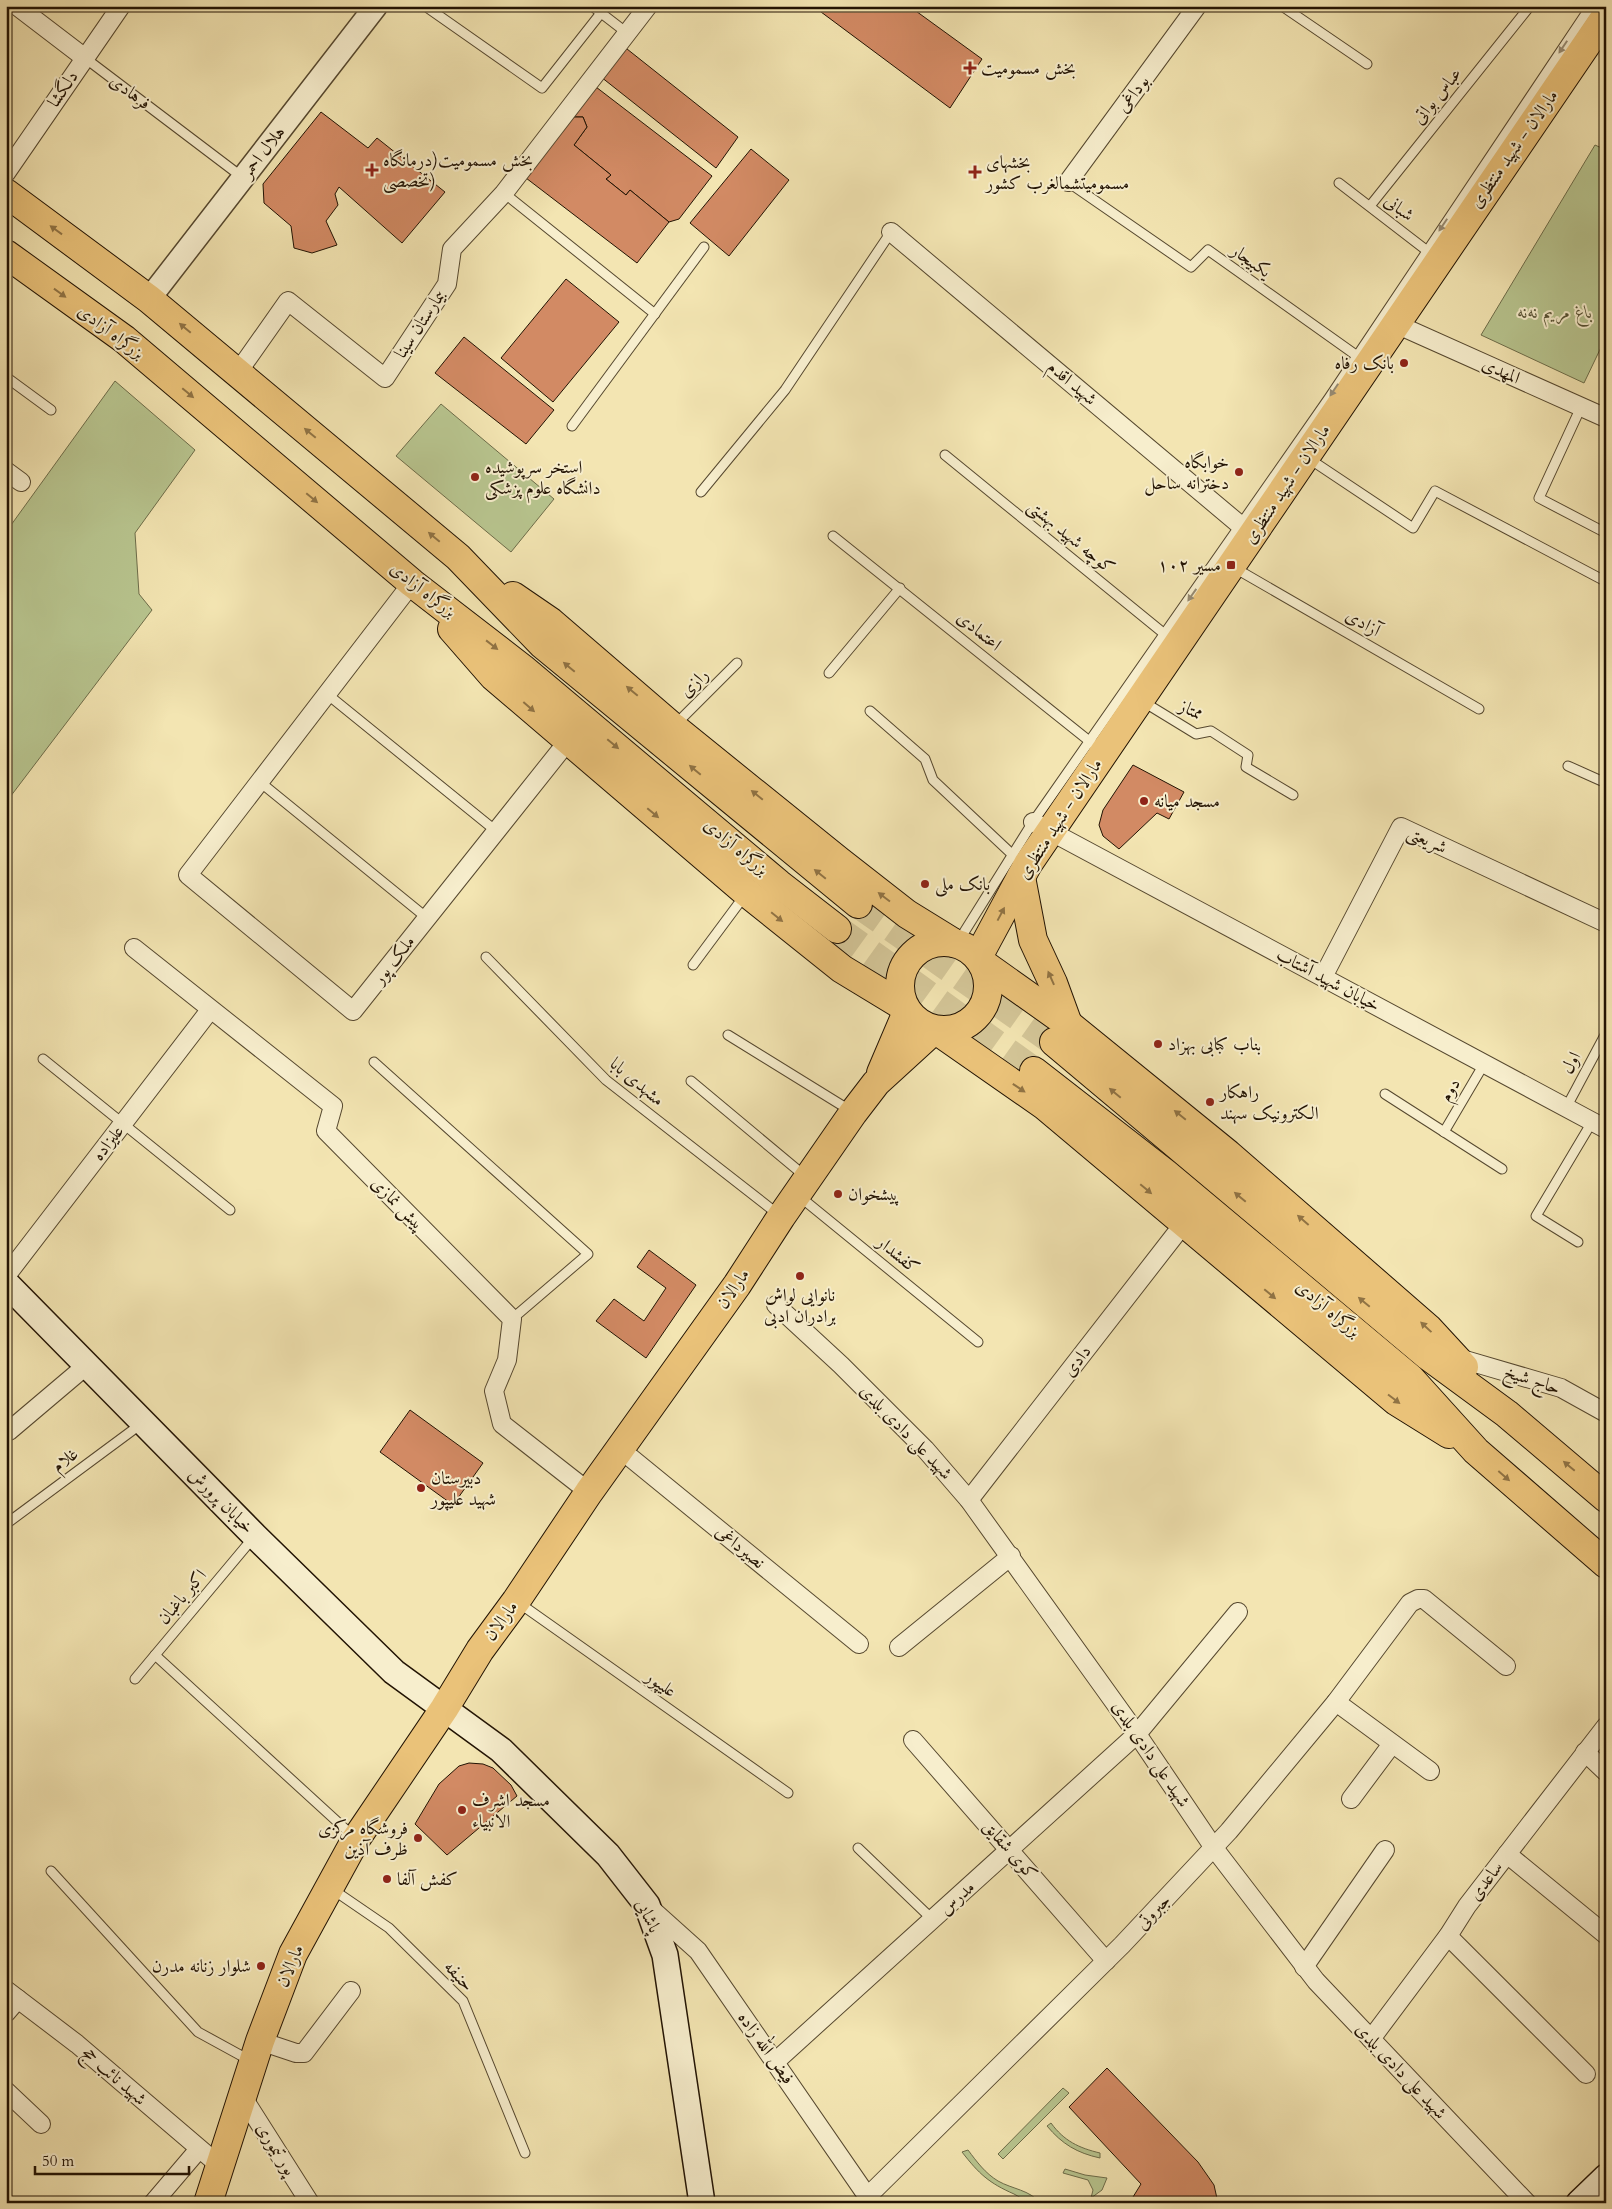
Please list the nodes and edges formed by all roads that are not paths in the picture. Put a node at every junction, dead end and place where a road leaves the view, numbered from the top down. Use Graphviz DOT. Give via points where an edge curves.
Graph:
graph roads {
  1 [pos="18,6"];
  2 [pos="121,6"];
  3 [pos="376,6"];
  4 [pos="429,6"];
  5 [pos="592,6"];
  6 [pos="648,6"];
  7 [pos="1197,6"];
  8 [pos="1282,6"];
  9 [pos="1530,6"];
  10 [pos="1591,6"];
  11 [pos="601,13"];
  12 [pos="1606,16"];
  13 [pos="627,33"];
  14 [pos="85,58"];
  15 [pos="1367,64"];
  16 [pos="6,173"];
  17 [pos="243,178"];
  18 [pos="1068,182"];
  19 [pos="1339,183"];
  20 [pos="6,193"];
  21 [pos="504,193"];
  22 [pos="1370,206"];
  23 [pos="891,232"];
  24 [pos="704,247"];
  25 [pos="6,254"];
  26 [pos="1433,255"];
  27 [pos="150,298"];
  28 [pos="654,314"];
  29 [pos="1396,324"];
  30 [pos="1363,360"];
  31 [pos="238,372"];
  32 [pos="6,377"];
  33 [pos="1581,407"];
  34 [pos="51,410"];
  35 [pos="1606,418"];
  36 [pos="572,426"];
  37 [pos="945,455"];
  38 [pos="1306,456"];
  39 [pos="6,471"];
  40 [pos="21,482"];
  41 [pos="701,492"];
  42 [pos="1246,530"];
  43 [pos="1606,533"];
  44 [pos="833,536"];
  45 [pos="458,557"];
  46 [pos="1231,566"];
  47 [pos="1604,580"];
  48 [pos="412,583"];
  49 [pos="900,588"];
  50 [pos="1171,639"];
  51 [pos="737,663"];
  52 [pos="829,673"];
  53 [pos="327,694"];
  54 [pos="1139,700"];
  55 [pos="1479,709"];
  56 [pos="870,711"];
  57 [pos="674,727"];
  58 [pos="568,741"];
  59 [pos="1097,746"];
  60 [pos="1568,766"];
  61 [pos="260,782"];
  62 [pos="1606,783"];
  63 [pos="1293,795"];
  64 [pos="1041,827"];
  65 [pos="496,831"];
  66 [pos="1020,865"];
  67 [pos="747,893"];
  68 [pos="858,904"];
  69 [pos="907,914"];
  70 [pos="427,918"];
  71 [pos="1606,923"];
  72 [pos="836,929"];
  73 [pos="134,948"];
  74 [pos="968,952"];
  75 [pos="486,957"];
  76 [pos="693,965"];
  77 [pos="1323,977"];
  78 [pos="864,982"];
  79 [pos="1030,998"];
  80 [pos="905,1009"];
  81 [pos="210,1010"];
  82 [pos="935,1030"];
  83 [pos="1061,1033"];
  84 [pos="1606,1033"];
  85 [pos="728,1035"];
  86 [pos="43,1059"];
  87 [pos="374,1062"];
  88 [pos="983,1064"];
  89 [pos="1484,1064"];
  90 [pos="1034,1071"];
  91 [pos="691,1081"];
  92 [pos="876,1083"];
  93 [pos="1385,1094"];
  94 [pos="1566,1108"];
  95 [pos="854,1113"];
  96 [pos="122,1124"];
  97 [pos="1599,1126"];
  98 [pos="1444,1132"];
  99 [pos="1502,1169"];
  100 [pos="802,1186"];
  101 [pos="230,1210"];
  102 [pos="781,1217"];
  103 [pos="1185,1222"];
  104 [pos="1578,1242"];
  105 [pos="6,1276"];
  106 [pos="6,1283"];
  107 [pos="776,1305"];
  108 [pos="512,1320"];
  109 [pos="978,1342"];
  110 [pos="1455,1357"];
  111 [pos="87,1365"];
  112 [pos="1606,1413"];
  113 [pos="1507,1414"];
  114 [pos="143,1422"];
  115 [pos="6,1428"];
  116 [pos="620,1449"];
  117 [pos="1476,1451"];
  118 [pos="589,1492"];
  119 [pos="1606,1498"];
  120 [pos="969,1500"];
  121 [pos="6,1524"];
  122 [pos="255,1536"];
  123 [pos="1011,1556"];
  124 [pos="1606,1564"];
  125 [pos="516,1601"];
  126 [pos="1238,1612"];
  127 [pos="859,1644"];
  128 [pos="899,1647"];
  129 [pos="155,1655"];
  130 [pos="1506,1666"];
  131 [pos="134,1679"];
  132 [pos="1336,1702"];
  133 [pos="444,1709"];
  134 [pos="1606,1726"];
  135 [pos="1138,1734"];
  136 [pos="913,1740"];
  137 [pos="1392,1744"];
  138 [pos="1585,1752"];
  139 [pos="1430,1771"];
  140 [pos="1606,1772"];
  141 [pos="788,1793"];
  142 [pos="1351,1799"];
  143 [pos="356,1839"];
  144 [pos="858,1848"];
  145 [pos="1214,1848"];
  146 [pos="1385,1850"];
  147 [pos="1010,1851"];
  148 [pos="1507,1854"];
  149 [pos="50,1870"];
  150 [pos="330,1887"];
  151 [pos="647,1905"];
  152 [pos="933,1920"];
  153 [pos="1606,1934"];
  154 [pos="1448,1936"];
  155 [pos="1106,1960"];
  156 [pos="1304,1967"];
  157 [pos="351,1992"];
  158 [pos="12,1995"];
  159 [pos="6,2013"];
  160 [pos="1370,2039"];
  161 [pos="257,2052"];
  162 [pos="776,2061"];
  163 [pos="1586,2074"];
  164 [pos="6,2091"];
  165 [pos="242,2096"];
  166 [pos="41,2124"];
  167 [pos="199,2148"];
  168 [pos="525,2153"];
  169 [pos="220,2166"];
  170 [pos="1606,2177"];
  171 [pos="870,2199"];
  172 [pos="153,2203"];
  173 [pos="208,2203"];
  174 [pos="310,2203"];
  175 [pos="702,2203"];
  176 [pos="1527,2203"];
  177 [pos="1579,2203"];
  1 -- 14 [label="street, فرهادی"];
  2 -- 14 [label="street, دلگشا"];
  3 -- 17 [label="street, هلال احمر"];
  4 -- 11 [label="lane" via="542,88"];
  5 -- 11 [label="lane"];
  6 -- 13 [label="street, بیمارستان سینا"];
  7 -- 18 [label="street, بوداغی"];
  8 -- 15 [label="lane"];
  9 -- 22 [label="lane, عباس بواتی"];
  10 -- 26 [label="lane, مارالان - شهید منتظری, one-way"];
  11 -- 13 [label="lane"];
  12 -- 26 [label="main road, مارالان - شهید منتظری"];
  13 -- 21 [label="street, بیمارستان سینا"];
  14 -- 16 [label="street, دلگشا"];
  14 -- 17 [label="lane, فرهادی"];
  17 -- 27 [label="street, هلال احمر"];
  18 -- 30 [label="lane, یکبیجار" via="1191,268 1208,250"];
  19 -- 22 [label="lane, شبانی"];
  27 -- 20 [label="main road, بزرگراه آزادی, one-way"];
  21 -- 28 [label="lane"];
  21 -- 31 [label="street, بیمارستان سینا" via="452,249 447,284 385,378 288,301"];
  22 -- 26 [label="lane, شبانی"];
  23 -- 41 [label="lane" via="785,390"];
  23 -- 42 [label="street, شهید اقدم"];
  24 -- 28 [label="lane"];
  25 -- 48 [label="main road, بزرگراه آزادی, one-way" via="124,339"];
  26 -- 29 [label="main road, مارالان - شهید منتظری"];
  26 -- 30 [label="lane, مارالان - شهید منتظری"];
  31 -- 27 [label="main road, بزرگراه آزادی, one-way"];
  28 -- 36 [label="lane"];
  29 -- 30 [label="main road, مارالان - شهید منتظری"];
  29 -- 33 [label="street, المهدی"];
  30 -- 38 [label="main road, مارالان - شهید منتظری"];
  30 -- 42 [label="lane, مارالان - شهید منتظری, one-way"];
  45 -- 31 [label="main road, بزرگراه آزادی, one-way"];
  32 -- 34 [label="lane"];
  33 -- 35 [label="street, المهدی"];
  33 -- 43 [label="lane" via="1539,498"];
  37 -- 50 [label="lane, کوچه شهید بهشتی"];
  38 -- 42 [label="main road, مارالان - شهید منتظری"];
  38 -- 47 [label="lane" via="1413,528 1436,491"];
  39 -- 40 [label="street"];
  42 -- 46 [label="main road, مارالان - شهید منتظری"];
  42 -- 50 [label="lane, مارالان - شهید منتظری, one-way"];
  44 -- 49 [label="lane, اعتمادی"];
  57 -- 45 [label="main road, بزرگراه آزادی, one-way" via="550,622"];
  68 -- 45 [label="main road, بزرگراه آزادی, one-way" via="543,645"];
  46 -- 50 [label="main road, مارالان - شهید منتظری"];
  46 -- 55 [label="lane, آزادی"];
  48 -- 53 [label="street"];
  48 -- 58 [label="main road, one-way" via="493,676"];
  48 -- 72 [label="main road, بزرگراه آزادی, one-way" via="522,668"];
  49 -- 52 [label="lane"];
  49 -- 59 [label="lane, اعتمادی"];
  50 -- 54 [label="main road, مارالان - شهید منتظری"];
  50 -- 59 [label="lane, مارالان - شهید منتظری"];
  51 -- 57 [label="lane, رازی"];
  53 -- 61 [label="street"];
  53 -- 65 [label="lane"];
  54 -- 59 [label="main road, مارالان - شهید منتظری"];
  54 -- 63 [label="lane, ممتاز" via="1196,734 1211,731 1248,755 1246,767"];
  56 -- 66 [label="lane" via="926,759 933,780"];
  69 -- 57 [label="main road, بزرگراه آزادی, one-way"];
  58 -- 65 [label="street, ملک پور"];
  58 -- 67 [label="main road, one-way"];
  59 -- 64 [label="main road, مارالان - شهید منتظری"];
  60 -- 62 [label="lane"];
  61 -- 70 [label="lane"];
  61 -- 70 [label="street, ملک پور" via="188,875 353,1011"];
  64 -- 66 [label="main road, مارالان - شهید منتظری"];
  64 -- 77 [label="street, خیابان شهید آشتاب"];
  65 -- 70 [label="street, ملک پور"];
  66 -- 74 [label="main road, مارالان - شهید منتظری"];
  83 -- 66 [label="main road, one-way" via="1053,983 1033,940"];
  67 -- 76 [label="lane"];
  67 -- 78 [label="main road, one-way" via="842,970"];
  69 -- 74 [label="main road, بزرگراه آزادی"];
  69 -- 78 [label="main road" via="908,938 899,958 882,976"];
  71 -- 77 [label="street, شریعتی" via="1401,827"];
  73 -- 81 [label="street, پیش نمازی"];
  74 -- 79 [label="main road, بزرگراه آزادی"];
  74 -- 80 [label="main road" via="941,941 918,949 902,969 899,981"];
  74 -- 82 [label="main road" via="987,975 986,1000 972,1021 949,1030"];
  75 -- 102 [label="lane, مشهدی بابا" via="606,1080"];
  77 -- 89 [label="street, خیابان شهید آشتاب"];
  78 -- 80 [label="main road"];
  79 -- 83 [label="main road, بزرگراه آزادی"];
  79 -- 88 [label="main road" via="1006,1005 988,1024 980,1053"];
  80 -- 82 [label="main road" via="919,1023"];
  80 -- 92 [label="main road, مارالان"];
  81 -- 96 [label="street, علیزاده"];
  81 -- 108 [label="street, پیش نمازی" via="333,1106 326,1132"];
  82 -- 88 [label="main road"];
  82 -- 92 [label="main road, مارالان"];
  110 -- 83 [label="main road, one-way" via="1428,1328 1228,1154"];
  113 -- 83 [label="main road, بزرگراه آزادی, one-way" via="1428,1356"];
  84 -- 94 [label="lane, اول"];
  85 -- 95 [label="lane"];
  86 -- 96 [label="lane"];
  87 -- 108 [label="lane" via="588,1254"];
  88 -- 103 [label="main road, one-way" via="1045,1106"];
  89 -- 94 [label="street, خیابان شهید آشتاب"];
  89 -- 98 [label="lane, دوم"];
  90 -- 117 [label="main road, بزرگراه آزادی" via="1165,1173 1410,1378"];
  91 -- 100 [label="lane, کفشدار"];
  92 -- 95 [label="main road, مارالان"];
  93 -- 98 [label="lane"];
  94 -- 97 [label="street, خیابان شهید آشتاب"];
  95 -- 100 [label="main road, مارالان"];
  96 -- 101 [label="lane"];
  96 -- 105 [label="street, علیزاده"];
  97 -- 104 [label="lane" via="1536,1216"];
  98 -- 99 [label="lane"];
  100 -- 102 [label="main road, مارالان"];
  100 -- 109 [label="lane, کفشدار"];
  102 -- 116 [label="main road, مارالان" via="737,1285"];
  103 -- 117 [label="main road, one-way" via="1396,1401"];
  103 -- 120 [label="street, دادی"];
  106 -- 111 [label="main road, خیابان پرورش"];
  107 -- 120 [label="street, شهید علی دادی بلدی" via="925,1449"];
  108 -- 118 [label="street" via="507,1360 494,1392 502,1424"];
  110 -- 112 [label="street, حاج شیخ" via="1561,1388"];
  110 -- 113 [label="main road"];
  111 -- 114 [label="main road, خیابان پرورش"];
  111 -- 115 [label="street" via="9,1431"];
  119 -- 113 [label="main road, بزرگراه آزادی, one-way"];
  114 -- 121 [label="lane, غلام"];
  114 -- 122 [label="main road, خیابان پرورش"];
  116 -- 118 [label="main road, مارالان"];
  116 -- 127 [label="street, نصیرداغی"];
  117 -- 124 [label="main road, بزرگراه آزادی, one-way"];
  118 -- 125 [label="main road, مارالان"];
  120 -- 123 [label="street, شهید علی دادی بلدی"];
  122 -- 129 [label="lane, اکبر باغبان"];
  122 -- 133 [label="main road, خیابان پرورش" via="394,1672"];
  123 -- 128 [label="street"];
  123 -- 135 [label="street, شهید علی دادی بلدی"];
  125 -- 133 [label="main road, مارالان" via="480,1650"];
  125 -- 141 [label="lane, علیپور"];
  126 -- 135 [label="street, مدرس"];
  129 -- 131 [label="lane, اکبر باغبان"];
  129 -- 143 [label="lane"];
  130 -- 132 [label="street, جبروتی" via="1424,1600 1418,1599 1410,1603"];
  132 -- 137 [label="street"];
  132 -- 145 [label="street, جبروتی"];
  133 -- 143 [label="main road, مارالان"];
  133 -- 151 [label="main road, پاشایی" via="501,1750 608,1855"];
  134 -- 138 [label="street, ساعدی"];
  135 -- 145 [label="street, شهید علی دادی بلدی"];
  135 -- 147 [label="street, مدرس"];
  136 -- 147 [label="street, کوی شقایق"];
  137 -- 139 [label="street"];
  137 -- 142 [label="street"];
  138 -- 140 [label="street"];
  138 -- 148 [label="street, ساعدی"];
  143 -- 150 [label="main road, مارالان"];
  144 -- 152 [label="lane"];
  145 -- 155 [label="street, جبروتی"];
  145 -- 156 [label="street, شهید علی دادی بلدی"];
  146 -- 156 [label="street"];
  147 -- 152 [label="street, مدرس"];
  147 -- 155 [label="street, کوی شقایق"];
  148 -- 153 [label="street"];
  148 -- 154 [label="street, ساعدی"];
  149 -- 161 [label="lane" via="198,2032"];
  150 -- 161 [label="main road, مارالان" via="294,1954"];
  150 -- 168 [label="lane, حنیفه" via="389,1928 463,2001"];
  151 -- 162 [label="street, فیض الله زاده" via="698,1950"];
  151 -- 175 [label="main road, پاشایی" via="665,1955"];
  152 -- 162 [label="street, مدرس"];
  154 -- 160 [label="street, ساعدی"];
  154 -- 163 [label="street"];
  155 -- 171 [label="street, جبروتی"];
  156 -- 160 [label="street, شهید علی دادی بلدی"];
  157 -- 161 [label="street" via="304,2053"];
  158 -- 159 [label="street"];
  158 -- 167 [label="street, شهید نائب حج" via="77,2044"];
  160 -- 176 [label="street, شهید علی دادی بلدی"];
  161 -- 165 [label="main road, مارالان"];
  162 -- 171 [label="street, فیض الله زاده"];
  164 -- 166 [label="street"];
  165 -- 169 [label="main road, مارالان"];
  165 -- 174 [label="street, پور تیموری"];
  167 -- 169 [label="street, شهید نائب حج"];
  167 -- 172 [label="street"];
  169 -- 173 [label="main road, مارالان"];
  170 -- 177 [label="main road"];
}
